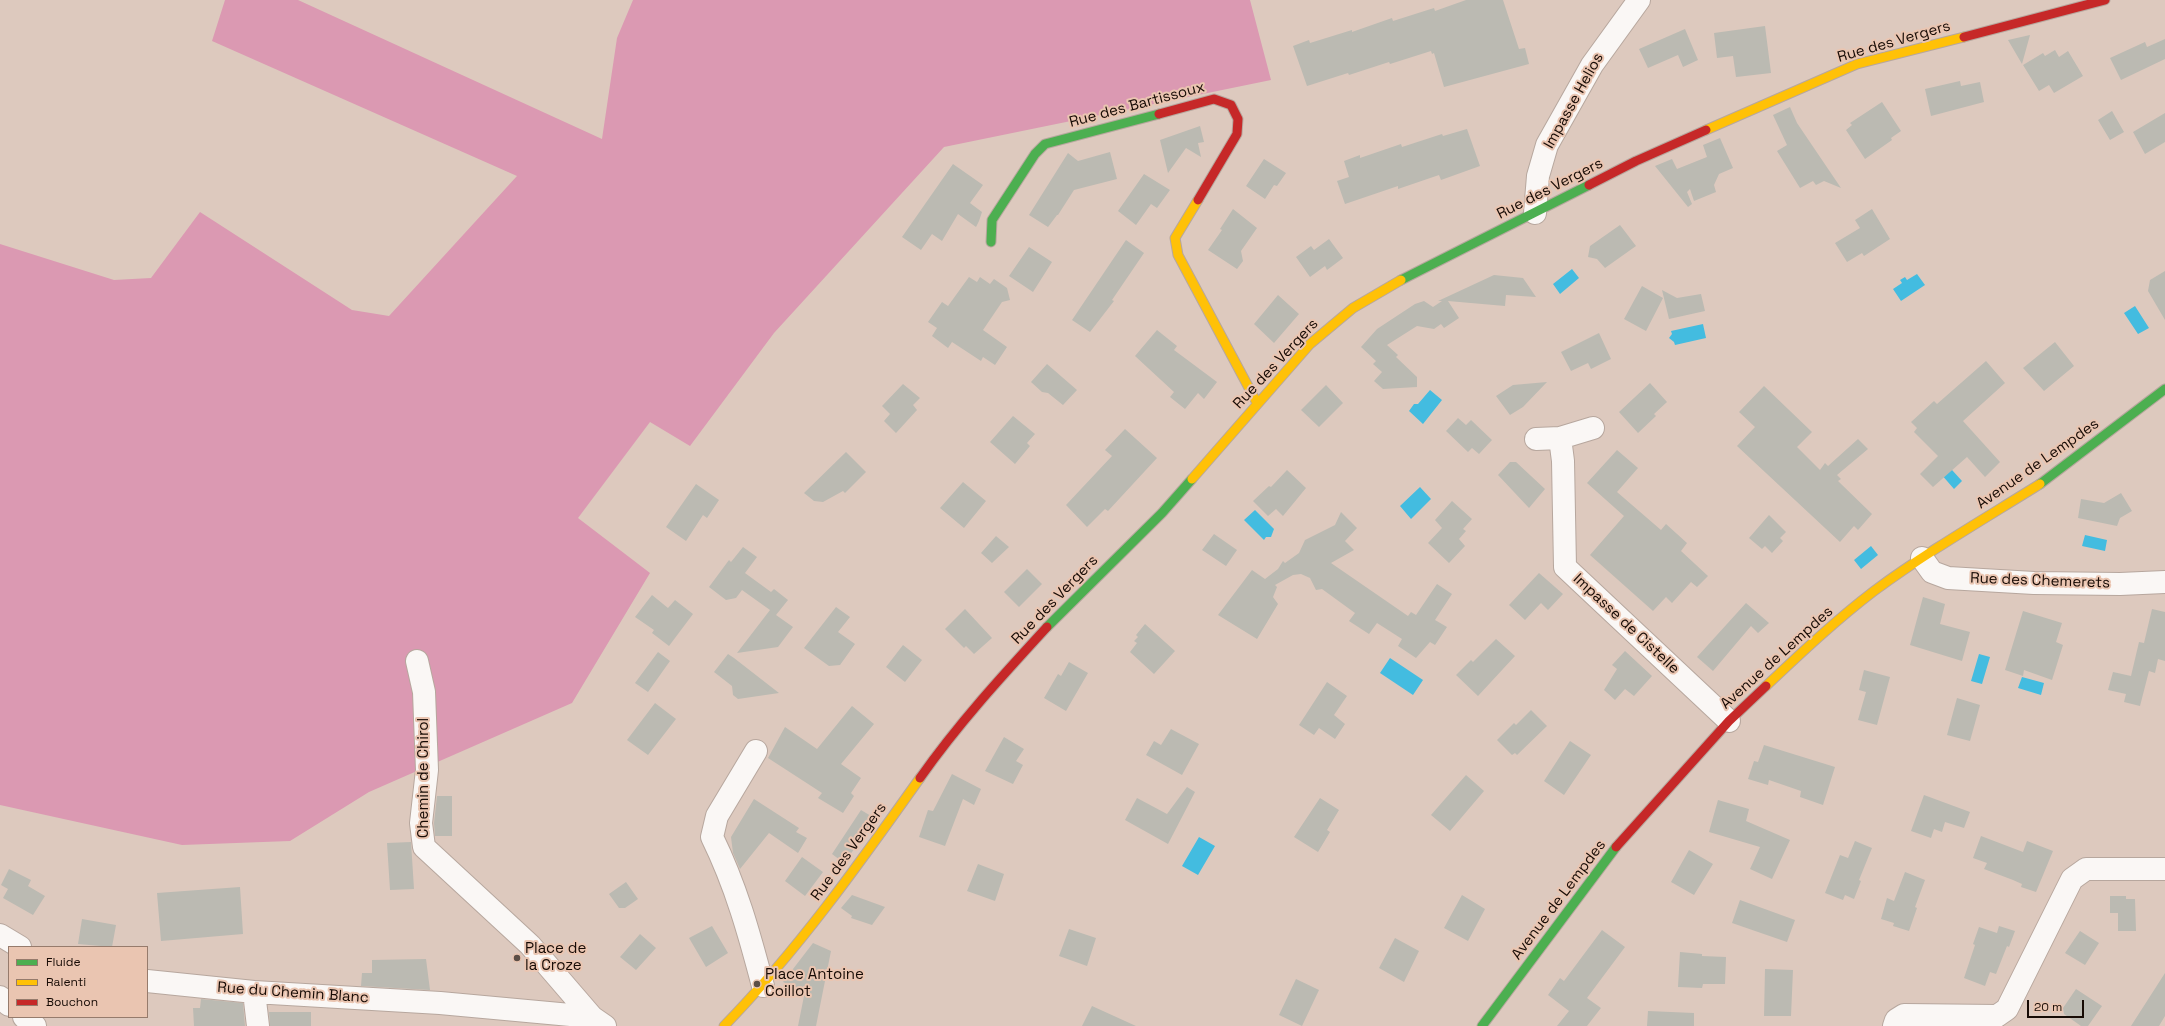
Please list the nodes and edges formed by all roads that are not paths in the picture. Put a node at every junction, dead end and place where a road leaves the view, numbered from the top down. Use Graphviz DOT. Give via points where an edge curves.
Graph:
graph roads {
  1 [pos="1639,0"];
  2 [pos="2105,0"];
  3 [pos="1534,213"];
  4 [pos="991,242"];
  5 [pos="2165,389"];
  6 [pos="1257,403"];
  7 [pos="1593,428"];
  8 [pos="1560,438"];
  9 [pos="1536,439"];
  10 [pos="1922,558"];
  11 [pos="2165,582"];
  12 [pos="417,661"];
  13 [pos="1729,721"];
  14 [pos="756,751"];
  15 [pos="2165,869"];
  16 [pos="0,935"];
  17 [pos="18,946"];
  18 [pos="148,981"];
  19 [pos="763,986"];
  20 [pos="254,992"];
  21 [pos="0,997"];
  22 [pos="8,1004"];
  23 [pos="25,1018"];
  24 [pos="599,1021"];
  25 [pos="35,1026"];
  26 [pos="258,1026"];
  27 [pos="724,1026"];
  28 [pos="1482,1026"];
  29 [pos="1894,1026"];
  1 -- 3 [label="street, Impasse Helios" via="1592,65 1547,145 1538,176"];
  2 -- 3 [label="street, Rue des Vergers" via="1857,64 1636,161"];
  3 -- 6 [label="street, Rue des Vergers" via="1405,278 1353,308 1310,344"];
  4 -- 6 [label="street, Rue des Bartissoux" via="992,220 1035,154 1045,144 1214,99 1231,105 1238,119 1237,134 1175,238 1178,255"];
  5 -- 10 [label="street, Avenue de Lempdes" via="2043,482"];
  6 -- 19 [label="street, Rue des Vergers" via="1162,513 1056,617 985,695 945,743 847,881"];
  7 -- 8 [label="street"];
  8 -- 9 [label="street"];
  8 -- 13 [label="street, Impasse de Cistelle" via="1564,461 1565,567"];
  10 -- 11 [label="street, Rue des Chemerets" via="1932,572 1948,578 2042,583"];
  10 -- 13 [label="street, Avenue de Lempdes" via="1873,592 1823,633"];
  12 -- 24 [label="street, Chemin de Chirol" via="424,692 427,770 421,822 424,847 530,945"];
  13 -- 28 [label="street, Avenue de Lempdes" via="1617,846"];
  14 -- 19 [label="street" via="717,816 712,838 729,872"];
  15 -- 29 [label="street" via="2086,869 2072,879 2007,1009 1997,1016 1904,1015 1896,1020"];
  16 -- 17 [label="street"];
  18 -- 20 [label="street, Rue du Chemin Blanc"];
  19 -- 27 [label="street, Rue des Vergers"];
  20 -- 24 [label="street, Rue du Chemin Blanc" via="440,1003"];
  20 -- 26 [label="street"];
  21 -- 22 [label="street"];
  23 -- 25 [label="street"];
}
